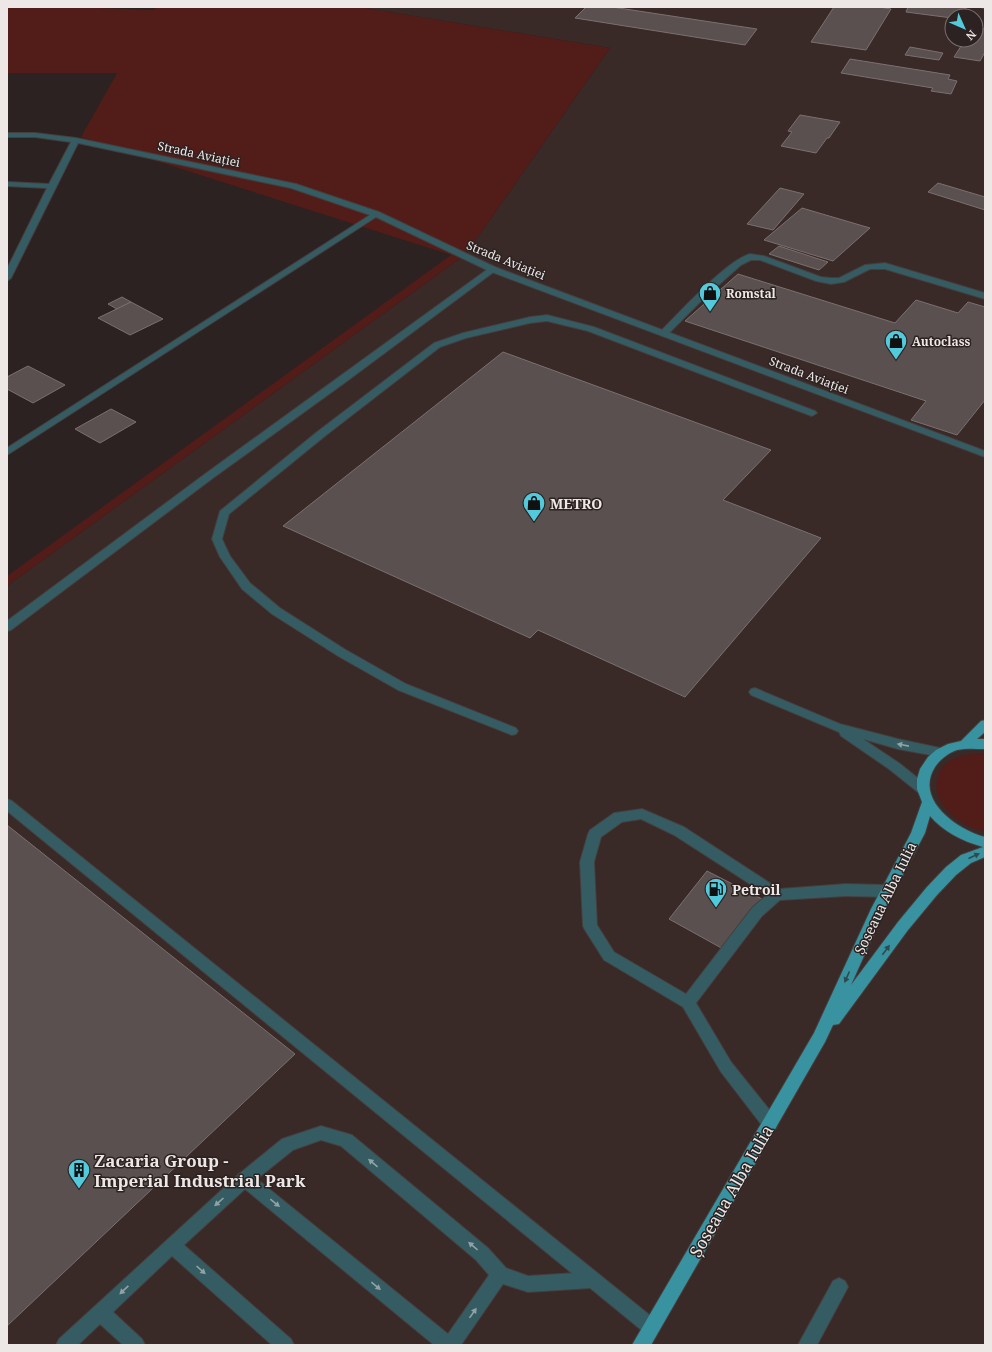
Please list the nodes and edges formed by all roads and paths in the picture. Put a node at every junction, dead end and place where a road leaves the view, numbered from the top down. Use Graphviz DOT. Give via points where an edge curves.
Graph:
graph roads {
  1 [pos="7,135"];
  2 [pos="76,140"];
  3 [pos="7,184"];
  4 [pos="52,186"];
  5 [pos="376,214"];
  6 [pos="492,269"];
  7 [pos="7,278"];
  8 [pos="985,296"];
  9 [pos="664,333"];
  10 [pos="812,413"];
  11 [pos="7,452"];
  12 [pos="985,454"];
  13 [pos="7,627"];
  14 [pos="755,692"];
  15 [pos="985,724"];
  16 [pos="836,727"];
  17 [pos="512,731"];
  18 [pos="965,744"];
  19 [pos="985,744"];
  20 [pos="941,752"];
  21 [pos="926,796"];
  22 [pos="7,804"];
  23 [pos="985,842"];
  24 [pos="985,851"];
  25 [pos="888,891"];
  26 [pos="777,895"];
  27 [pos="688,1003"];
  28 [pos="820,1037"];
  29 [pos="770,1123"];
  30 [pos="245,1179"];
  31 [pos="172,1244"];
  32 [pos="500,1274"];
  33 [pos="591,1280"];
  34 [pos="839,1287"];
  35 [pos="100,1312"];
  36 [pos="651,1327"];
  37 [pos="65,1345"];
  38 [pos="136,1345"];
  39 [pos="285,1345"];
  40 [pos="448,1345"];
  41 [pos="451,1345"];
  42 [pos="641,1345"];
  43 [pos="807,1345"];
  1 -- 2 [label="street, Strada Aviației" via="35,135"];
  2 -- 4 [label="street"];
  2 -- 5 [label="street, Strada Aviației" via="293,186"];
  3 -- 4 [label="street"];
  4 -- 7 [label="street"];
  5 -- 6 [label="street, Strada Aviației"];
  5 -- 11 [label="street"];
  6 -- 9 [label="street, Strada Aviației"];
  6 -- 13 [label="street"];
  8 -- 9 [label="street" via="885,266 868,267 841,280 831,281 761,258 750,257 738,263"];
  9 -- 12 [label="street, Strada Aviației"];
  10 -- 17 [label="street" via="591,328 547,318 530,320 463,336 438,345 321,434 224,513 217,539 225,557 246,586 276,611 402,687"];
  14 -- 16 [label="street"];
  15 -- 18 [label="main road"];
  20 -- 16 [label="street, one-way" via="898,744"];
  16 -- 21 [label="street" via="894,766"];
  18 -- 19 [label="main road"];
  18 -- 20 [label="main road"];
  20 -- 21 [label="main road, Șoseaua Alba Iulia" via="926,768 923,779"];
  21 -- 23 [label="main road" via="939,818 955,831"];
  21 -- 25 [label="main road, Șoseaua Alba Iulia" via="918,833"];
  22 -- 33 [label="street"];
  28 -- 24 [label="main road, Șoseaua Alba Iulia, one-way" via="932,891 966,860"];
  25 -- 26 [label="street" via="846,890"];
  25 -- 28 [label="main road, Șoseaua Alba Iulia, one-way"];
  26 -- 27 [label="street" via="757,912"];
  26 -- 27 [label="street" via="679,831 642,814 619,817 595,834 587,862 590,926 609,956"];
  27 -- 29 [label="street" via="726,1067"];
  28 -- 29 [label="main road, Șoseaua Alba Iulia"];
  29 -- 36 [label="main road, Șoseaua Alba Iulia"];
  30 -- 31 [label="street, one-way"];
  32 -- 30 [label="street, one-way" via="482,1254 346,1140 321,1133 288,1144"];
  30 -- 40 [label="street, one-way"];
  31 -- 35 [label="street, one-way"];
  31 -- 39 [label="street, one-way"];
  32 -- 33 [label="street" via="528,1284"];
  41 -- 32 [label="street, one-way"];
  33 -- 36 [label="street"];
  34 -- 43 [label="street"];
  35 -- 37 [label="street"];
  35 -- 38 [label="street"];
  36 -- 42 [label="main road, Șoseaua Alba Iulia"];
}
